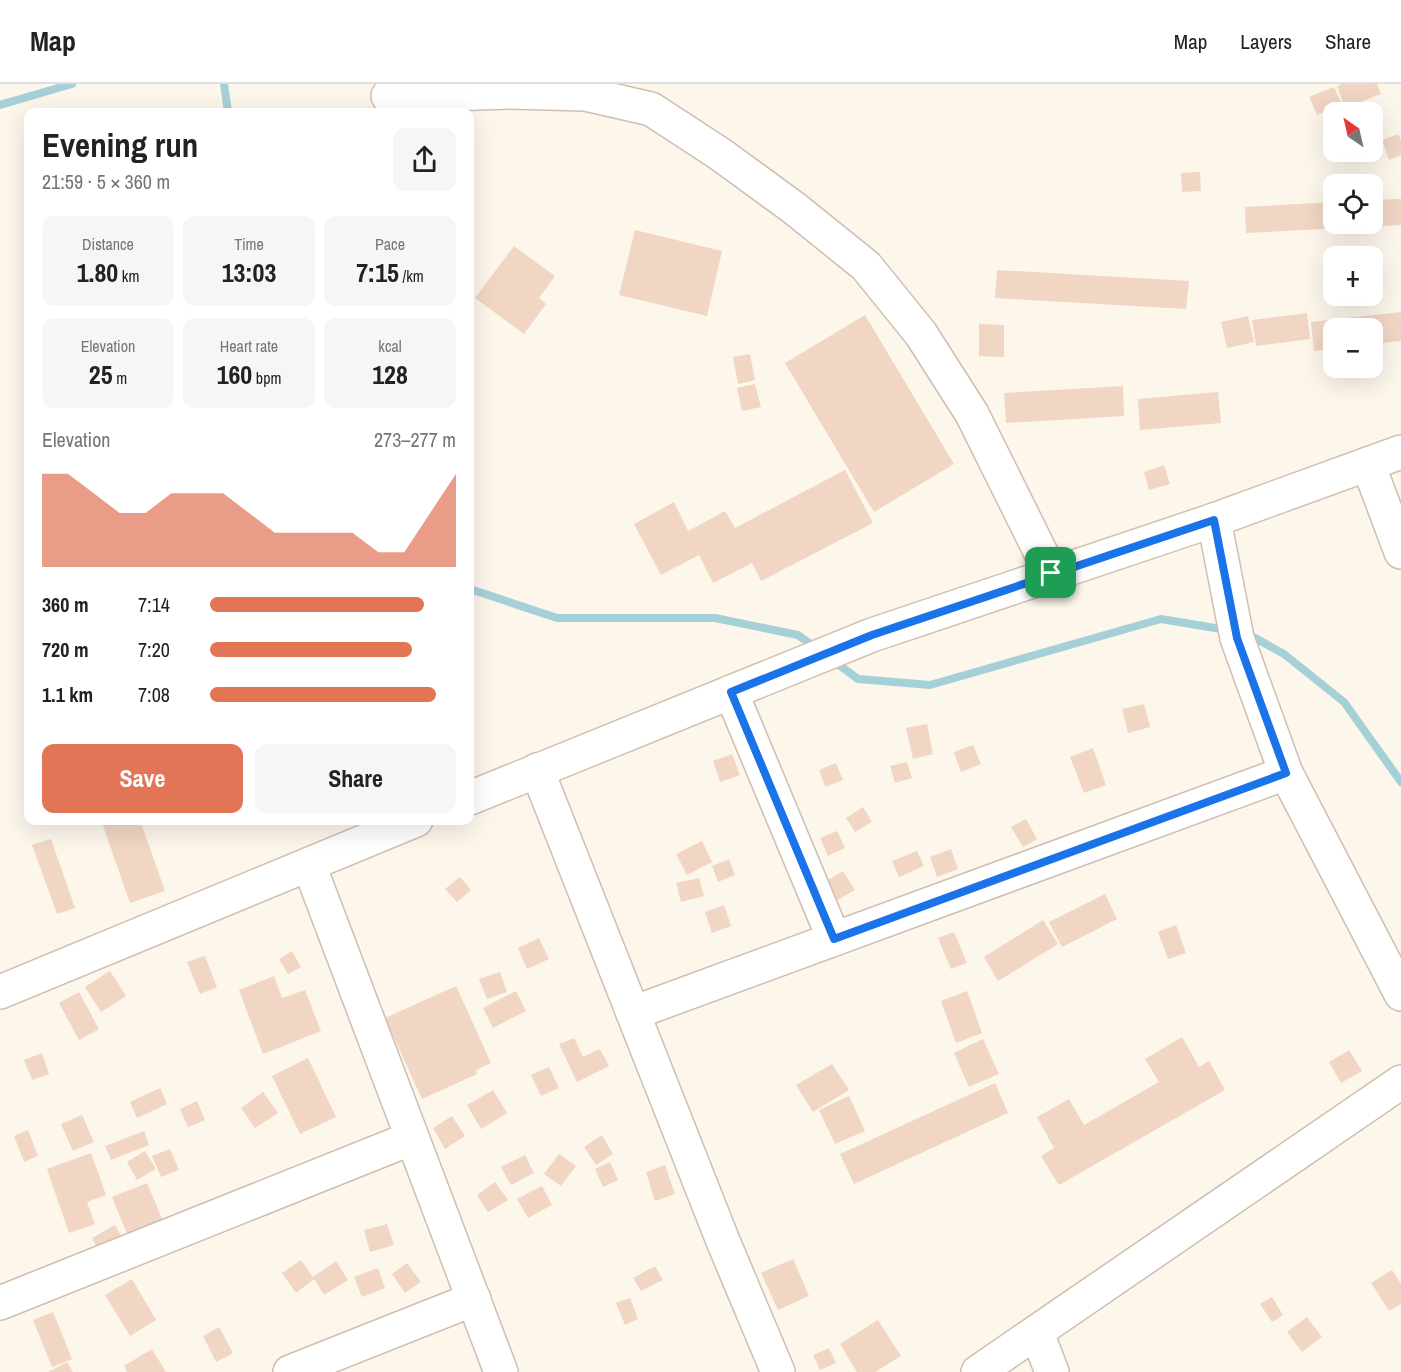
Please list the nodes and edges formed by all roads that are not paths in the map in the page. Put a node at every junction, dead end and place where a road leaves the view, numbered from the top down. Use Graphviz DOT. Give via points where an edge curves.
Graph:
graph roads {
  1 [pos="388,96"];
  2 [pos="1401,452"];
  3 [pos="1368,464"];
  4 [pos="1214,520"];
  5 [pos="1401,552"];
  6 [pos="1051,573"];
  7 [pos="741,688"];
  8 [pos="537,770"];
  9 [pos="1286,773"];
  10 [pos="474,796"];
  11 [pos="404,825"];
  12 [pos="309,865"];
  13 [pos="834,939"];
  14 [pos="0,992"];
  15 [pos="1401,994"];
  16 [pos="633,1013"];
  17 [pos="1401,1082"];
  18 [pos="412,1138"];
  19 [pos="474,1299"];
  20 [pos="0,1303"];
  21 [pos="1037,1333"];
  22 [pos="290,1372"];
  23 [pos="501,1372"];
  24 [pos="778,1372"];
  25 [pos="978,1372"];
  26 [pos="1052,1372"];
  1 -- 6 [label="street" via="585,94 651,109 720,154 866,266 914,326 972,414"];
  2 -- 3 [label="street"];
  3 -- 4 [label="street"];
  3 -- 5 [label="street"];
  4 -- 6 [label="street"];
  4 -- 9 [label="street" via="1237,638"];
  6 -- 7 [label="street" via="872,635"];
  7 -- 8 [label="street"];
  7 -- 13 [label="street"];
  8 -- 10 [label="street"];
  8 -- 16 [label="street"];
  9 -- 13 [label="street"];
  9 -- 15 [label="street"];
  11 -- 12 [label="street"];
  12 -- 14 [label="street"];
  12 -- 18 [label="street"];
  13 -- 16 [label="street"];
  16 -- 24 [label="street"];
  17 -- 21 [label="street"];
  18 -- 19 [label="street"];
  18 -- 20 [label="street"];
  19 -- 22 [label="street"];
  19 -- 23 [label="street"];
  21 -- 25 [label="street"];
  21 -- 26 [label="street"];
}
